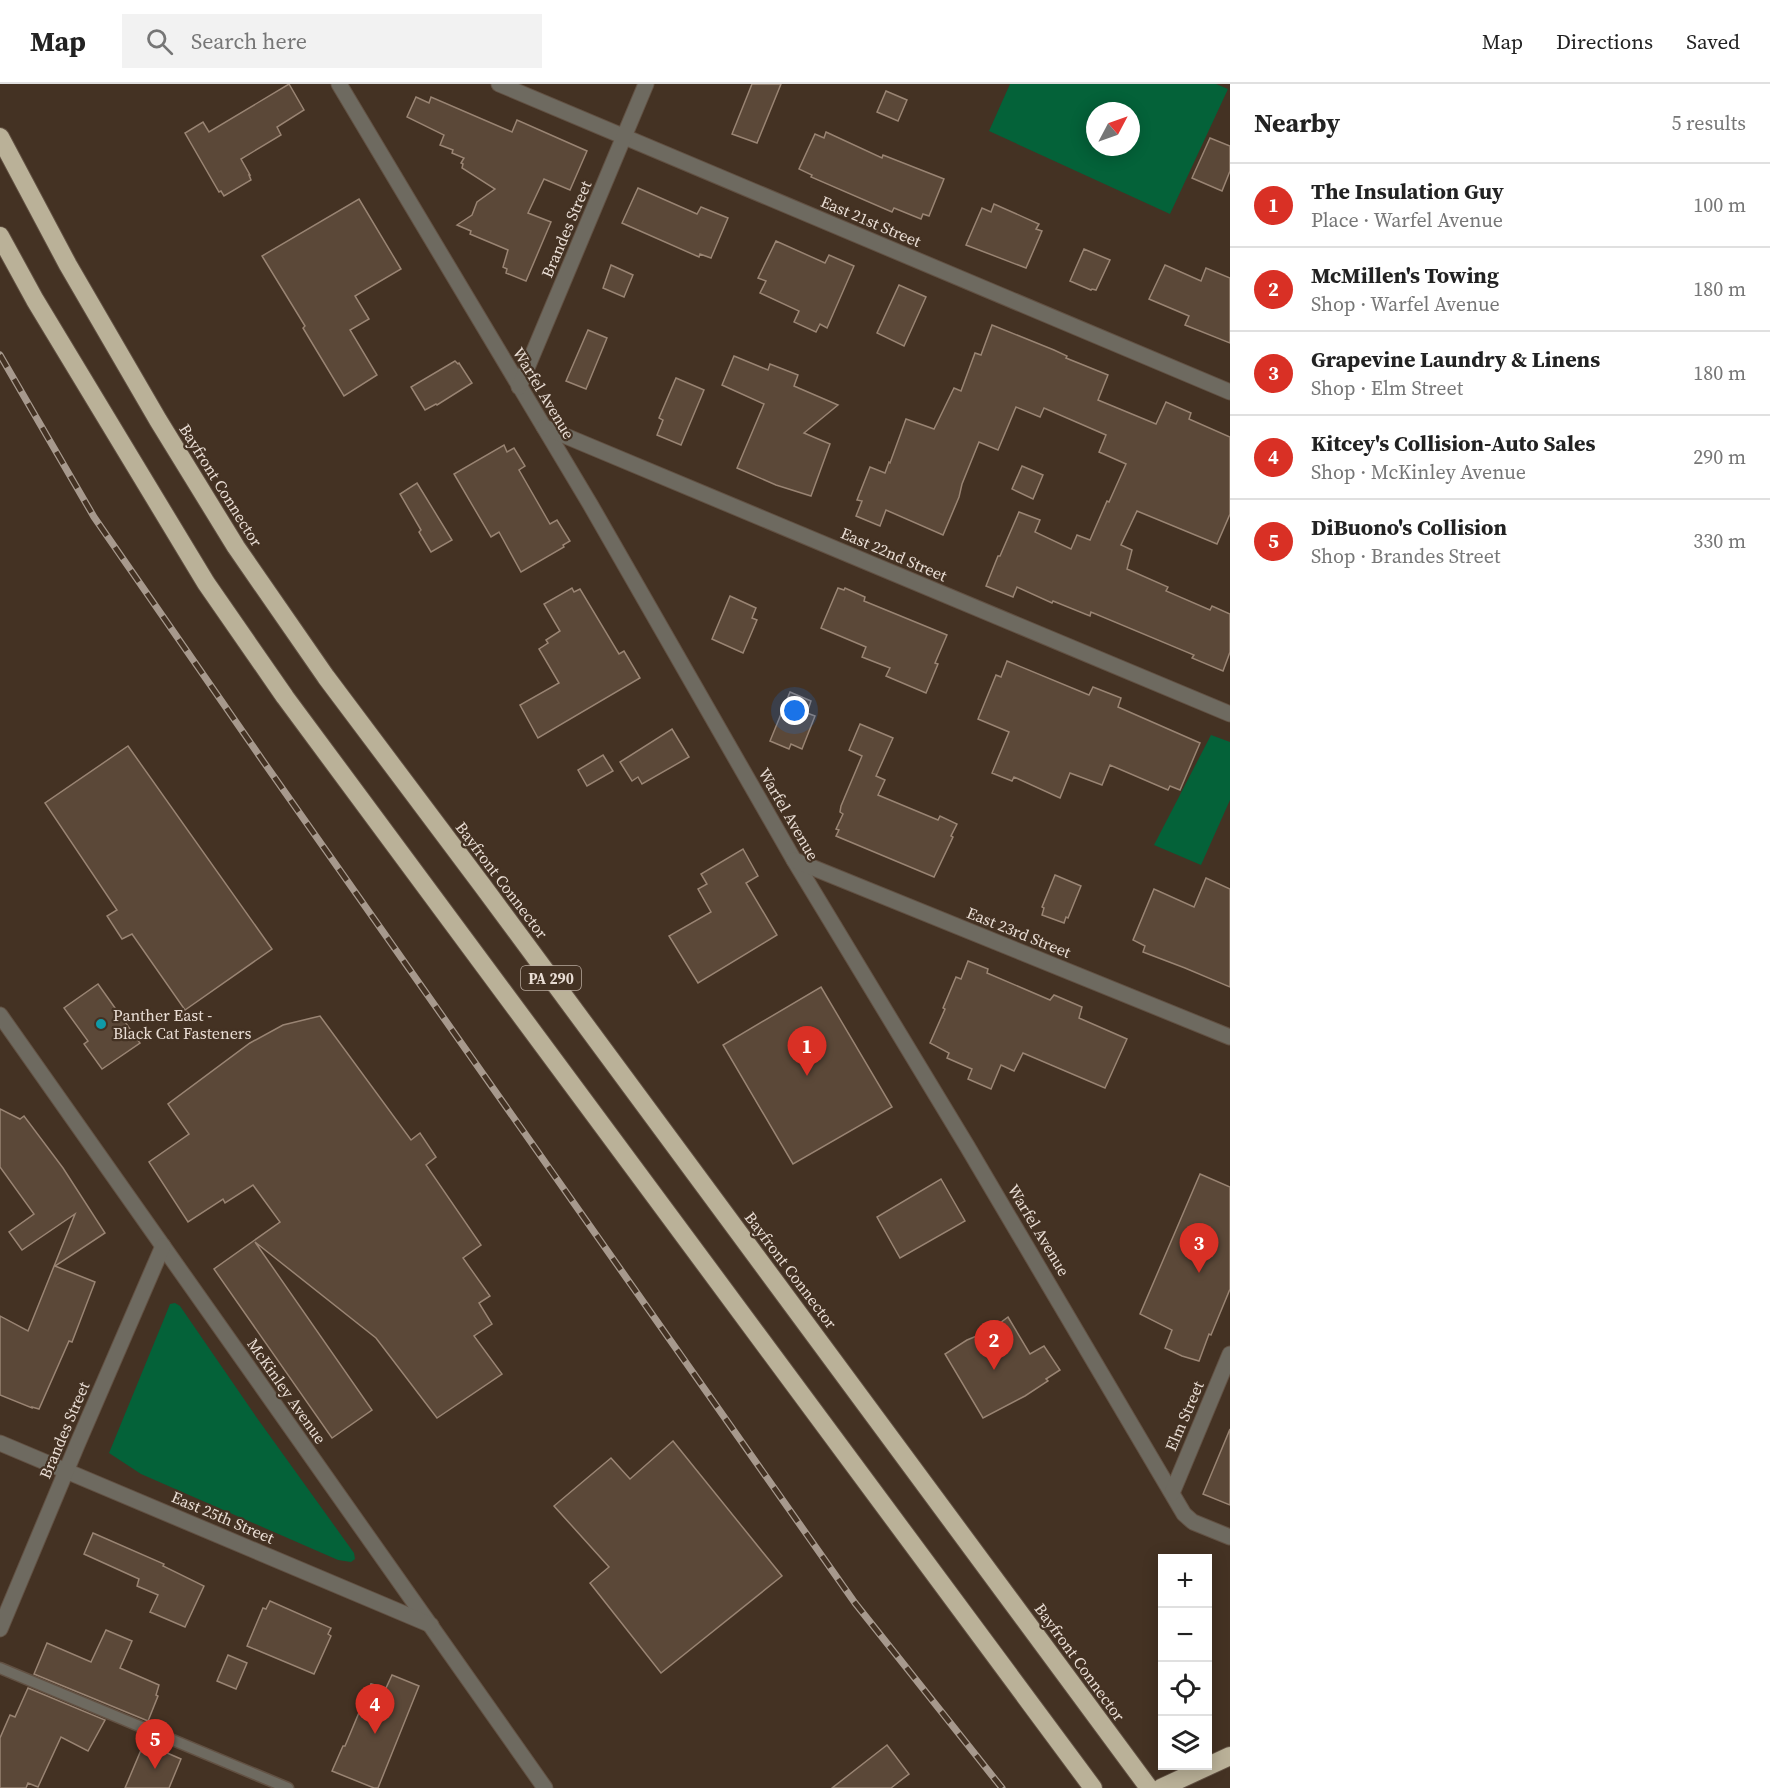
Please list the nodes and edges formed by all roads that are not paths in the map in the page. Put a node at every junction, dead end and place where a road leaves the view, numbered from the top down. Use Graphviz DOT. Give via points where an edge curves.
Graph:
graph roads {
  1 [pos="339,84"];
  2 [pos="499,84"];
  3 [pos="646,84"];
  4 [pos="625,136"];
  5 [pos="0,137"];
  6 [pos="0,236"];
  7 [pos="519,387"];
  8 [pos="1230,392"];
  9 [pos="544,427"];
  10 [pos="1230,714"];
  11 [pos="794,860"];
  12 [pos="0,1016"];
  13 [pos="1230,1037"];
  14 [pos="0,1038"];
  15 [pos="23,1048"];
  16 [pos="163,1246"];
  17 [pos="1230,1354"];
  18 [pos="0,1443"];
  19 [pos="66,1471"];
  20 [pos="1172,1493"];
  21 [pos="1230,1537"];
  22 [pos="431,1625"];
  23 [pos="0,1629"];
  24 [pos="0,1668"];
  25 [pos="1230,1756"];
  26 [pos="288,1788"];
  27 [pos="545,1788"];
  28 [pos="1093,1788"];
  29 [pos="1149,1788"];
  30 [pos="1161,1788"];
  1 -- 7 [label="street, Warfel Avenue"];
  2 -- 4 [label="street, East 21st Street"];
  3 -- 4 [label="street, Brandes Street"];
  4 -- 7 [label="street, Brandes Street"];
  4 -- 8 [label="street, East 21st Street"];
  5 -- 29 [label="highway, Bayfront Connector / PA 290" via="68,265 158,420 236,547 326,677"];
  6 -- 28 [label="highway, PA 290" via="206,583 285,697"];
  7 -- 9 [label="street, Warfel Avenue"];
  9 -- 10 [label="street, East 22nd Street"];
  9 -- 11 [label="street, Warfel Avenue"];
  11 -- 13 [label="street, East 23rd Street"];
  11 -- 20 [label="street, Warfel Avenue"];
  12 -- 15 [label="street, McKinley Avenue"];
  14 -- 15 [label="street"];
  15 -- 16 [label="street, McKinley Avenue"];
  16 -- 19 [label="street, Brandes Street"];
  16 -- 22 [label="street, McKinley Avenue"];
  17 -- 20 [label="street, Elm Street"];
  18 -- 19 [label="street, East 25th Street"];
  19 -- 22 [label="street, East 25th Street"];
  19 -- 23 [label="street, Brandes Street"];
  20 -- 21 [label="street, Warfel Avenue" via="1193,1522"];
  22 -- 27 [label="street, McKinley Avenue"];
  24 -- 26 [label="lane"];
  25 -- 30 [label="highway"];
}
